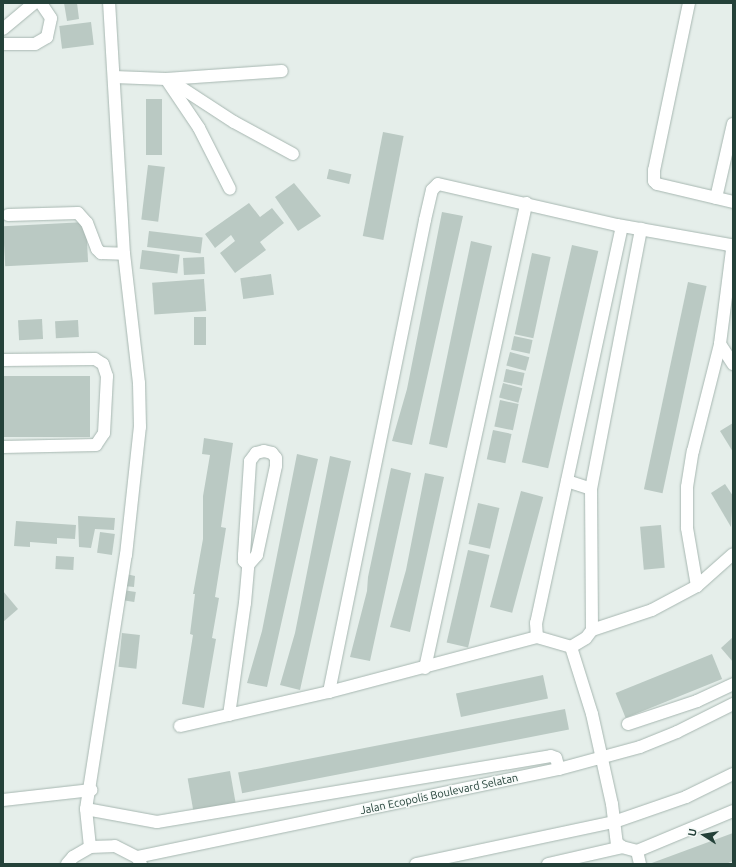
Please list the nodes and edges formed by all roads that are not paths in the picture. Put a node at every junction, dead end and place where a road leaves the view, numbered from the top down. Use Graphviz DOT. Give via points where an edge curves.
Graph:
graph roads {
  1 [pos="34,3"];
  2 [pos="41,3"];
  3 [pos="109,3"];
  4 [pos="689,3"];
  5 [pos="3,29"];
  6 [pos="3,44"];
  7 [pos="282,71"];
  8 [pos="114,77"];
  9 [pos="166,79"];
  10 [pos="733,124"];
  11 [pos="293,154"];
  12 [pos="230,189"];
  13 [pos="716,198"];
  14 [pos="733,202"];
  15 [pos="526,203"];
  16 [pos="8,215"];
  17 [pos="622,226"];
  18 [pos="641,230"];
  19 [pos="124,254"];
  20 [pos="720,344"];
  21 [pos="3,360"];
  22 [pos="733,364"];
  23 [pos="3,447"];
  24 [pos="567,481"];
  25 [pos="591,489"];
  26 [pos="733,554"];
  27 [pos="248,565"];
  28 [pos="696,586"];
  29 [pos="592,630"];
  30 [pos="537,637"];
  31 [pos="571,647"];
  32 [pos="425,668"];
  33 [pos="733,684"];
  34 [pos="330,692"];
  35 [pos="733,704"];
  36 [pos="229,715"];
  37 [pos="628,724"];
  38 [pos="180,726"];
  39 [pos="601,758"];
  40 [pos="559,769"];
  41 [pos="733,774"];
  42 [pos="91,790"];
  43 [pos="3,800"];
  44 [pos="86,809"];
  45 [pos="733,811"];
  46 [pos="614,822"];
  47 [pos="90,847"];
  48 [pos="622,847"];
  49 [pos="637,851"];
  50 [pos="139,861"];
  51 [pos="67,864"];
  52 [pos="416,864"];
  53 [pos="548,864"];
  54 [pos="640,864"];
  1 -- 5 [label="street"];
  2 -- 6 [label="street" via="51,18 47,37 35,44"];
  3 -- 8 [label="street"];
  4 -- 13 [label="street" via="653,175 658,184"];
  7 -- 9 [label="street"];
  8 -- 9 [label="street"];
  8 -- 19 [label="street"];
  9 -- 11 [label="street" via="234,122"];
  9 -- 12 [label="street" via="199,128"];
  10 -- 13 [label="street"];
  13 -- 14 [label="street"];
  15 -- 17 [label="street"];
  15 -- 32 [label="street"];
  15 -- 34 [label="street" via="442,183 432,190"];
  16 -- 19 [label="street" via="78,213 87,223 101,253"];
  17 -- 18 [label="street"];
  17 -- 24 [label="street"];
  18 -- 20 [label="street" via="732,247"];
  18 -- 25 [label="street"];
  19 -- 42 [label="street" via="140,383 140,427 126,555"];
  20 -- 22 [label="street"];
  20 -- 28 [label="street" via="692,450 687,487 687,528"];
  21 -- 23 [label="street" via="95,359 103,364 107,376 104,433 96,445"];
  24 -- 25 [label="street"];
  24 -- 30 [label="street" via="536,623"];
  25 -- 29 [label="street"];
  26 -- 28 [label="street"];
  27 -- 27 [label="street" via="244,561 244,555 250,461 256,453 264,451 272,453 276,458 276,466 256,555"];
  27 -- 36 [label="street"];
  28 -- 29 [label="street" via="652,610"];
  29 -- 31 [label="street" via="586,638"];
  30 -- 31 [label="street"];
  30 -- 32 [label="street"];
  31 -- 39 [label="street" via="592,714"];
  32 -- 34 [label="street"];
  33 -- 37 [label="street" via="697,701"];
  34 -- 36 [label="street"];
  35 -- 39 [label="street, Jalan Ecopolis Boulevard Selatan" via="677,732"];
  36 -- 38 [label="street"];
  39 -- 40 [label="street, Jalan Ecopolis Boulevard Selatan"];
  39 -- 46 [label="street"];
  40 -- 44 [label="street" via="556,758 551,756 157,822"];
  40 -- 50 [label="street, Jalan Ecopolis Boulevard Selatan"];
  41 -- 46 [label="street" via="686,797"];
  42 -- 43 [label="street"];
  42 -- 44 [label="street"];
  44 -- 47 [label="street"];
  45 -- 49 [label="street"];
  46 -- 48 [label="street" via="617,843"];
  46 -- 52 [label="street"];
  47 -- 50 [label="street" via="115,846"];
  47 -- 51 [label="street" via="73,857"];
  48 -- 49 [label="street"];
  48 -- 53 [label="street"];
  49 -- 54 [label="street"];
}
